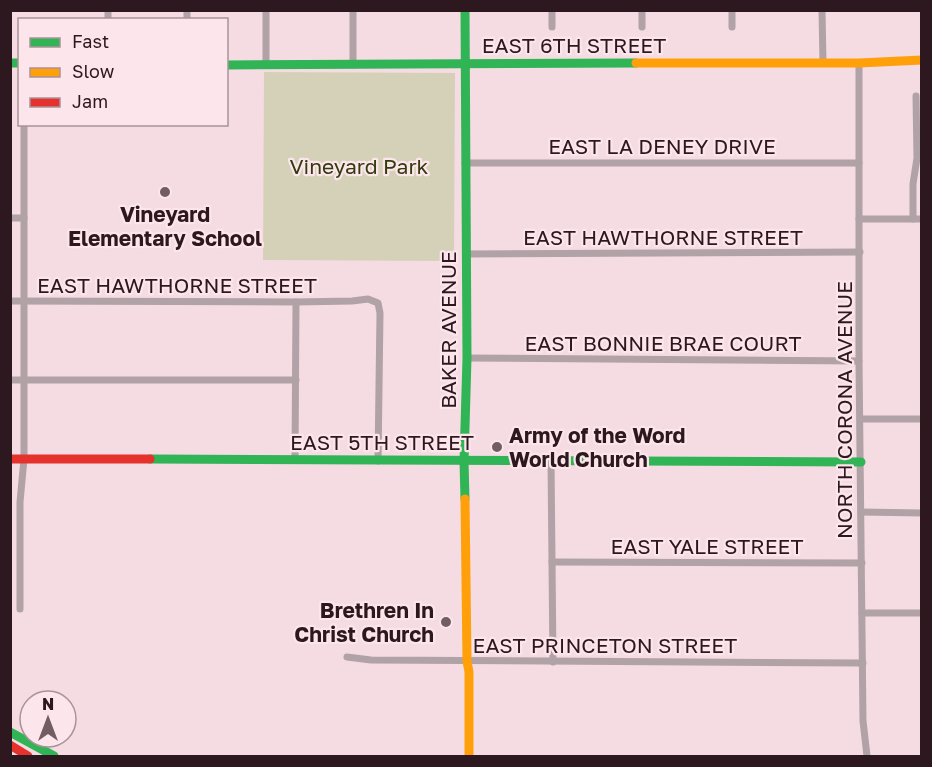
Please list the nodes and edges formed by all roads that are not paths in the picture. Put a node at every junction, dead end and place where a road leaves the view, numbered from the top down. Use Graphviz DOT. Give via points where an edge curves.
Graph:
graph roads {
  1 [pos="266,10"];
  2 [pos="353,10"];
  3 [pos="465,10"];
  4 [pos="552,10"];
  5 [pos="642,10"];
  6 [pos="732,10"];
  7 [pos="822,10"];
  8 [pos="552,27"];
  9 [pos="642,27"];
  10 [pos="732,27"];
  11 [pos="921,60"];
  12 [pos="466,63"];
  13 [pos="823,63"];
  14 [pos="859,63"];
  15 [pos="228,64"];
  16 [pos="266,64"];
  17 [pos="353,65"];
  18 [pos="916,96"];
  19 [pos="24,126"];
  20 [pos="465,163"];
  21 [pos="859,163"];
  22 [pos="10,218"];
  23 [pos="24,218"];
  24 [pos="859,219"];
  25 [pos="913,219"];
  26 [pos="921,219"];
  27 [pos="860,252"];
  28 [pos="466,254"];
  29 [pos="10,301"];
  30 [pos="23,301"];
  31 [pos="296,302"];
  32 [pos="467,358"];
  33 [pos="859,361"];
  34 [pos="10,380"];
  35 [pos="24,380"];
  36 [pos="296,380"];
  37 [pos="861,419"];
  38 [pos="921,419"];
  39 [pos="10,459"];
  40 [pos="24,459"];
  41 [pos="296,460"];
  42 [pos="551,460"];
  43 [pos="378,461"];
  44 [pos="465,461"];
  45 [pos="861,462"];
  46 [pos="861,512"];
  47 [pos="921,513"];
  48 [pos="552,562"];
  49 [pos="862,563"];
  50 [pos="20,609"];
  51 [pos="862,613"];
  52 [pos="921,613"];
  53 [pos="347,657"];
  54 [pos="467,661"];
  55 [pos="553,662"];
  56 [pos="863,663"];
  57 [pos="10,732"];
  58 [pos="10,745"];
  59 [pos="28,756"];
  60 [pos="54,756"];
  61 [pos="469,756"];
  62 [pos="867,756"];
  1 -- 16 [label="street"];
  2 -- 17 [label="street"];
  3 -- 12 [label="main road, BAKER AVENUE"];
  4 -- 8 [label="street"];
  5 -- 9 [label="street"];
  6 -- 10 [label="street"];
  7 -- 13 [label="street"];
  11 -- 14 [label="main road, EAST 6TH STREET"];
  12 -- 13 [label="main road, EAST 6TH STREET"];
  12 -- 17 [label="main road, EAST 6TH STREET"];
  12 -- 20 [label="main road, BAKER AVENUE"];
  13 -- 14 [label="main road, EAST 6TH STREET"];
  14 -- 21 [label="street, NORTH CORONA AVENUE"];
  15 -- 16 [label="main road, EAST 6TH STREET"];
  16 -- 17 [label="main road, EAST 6TH STREET"];
  18 -- 25 [label="street"];
  19 -- 23 [label="street"];
  20 -- 21 [label="street, EAST LA DENEY DRIVE"];
  20 -- 28 [label="main road, BAKER AVENUE"];
  21 -- 24 [label="street, NORTH CORONA AVENUE"];
  22 -- 23 [label="street"];
  23 -- 30 [label="street"];
  24 -- 25 [label="street"];
  24 -- 27 [label="street, NORTH CORONA AVENUE"];
  25 -- 26 [label="street"];
  27 -- 28 [label="street, EAST HAWTHORNE STREET"];
  27 -- 33 [label="street, NORTH CORONA AVENUE"];
  28 -- 32 [label="main road, BAKER AVENUE"];
  29 -- 30 [label="street, EAST HAWTHORNE STREET"];
  30 -- 31 [label="street, EAST HAWTHORNE STREET"];
  30 -- 35 [label="street"];
  31 -- 36 [label="street"];
  31 -- 43 [label="street, EAST HAWTHORNE STREET" via="368,299 378,303"];
  32 -- 33 [label="street, EAST BONNIE BRAE COURT"];
  32 -- 44 [label="main road, BAKER AVENUE"];
  33 -- 37 [label="street, NORTH CORONA AVENUE"];
  34 -- 35 [label="street"];
  35 -- 36 [label="street"];
  35 -- 40 [label="street"];
  36 -- 41 [label="street"];
  37 -- 38 [label="street"];
  37 -- 45 [label="street, NORTH CORONA AVENUE"];
  39 -- 40 [label="main road, EAST 5TH STREET"];
  40 -- 41 [label="main road, EAST 5TH STREET"];
  40 -- 50 [label="street"];
  41 -- 43 [label="main road, EAST 5TH STREET"];
  42 -- 44 [label="main road, EAST 5TH STREET"];
  42 -- 45 [label="main road, EAST 5TH STREET"];
  42 -- 48 [label="street"];
  43 -- 44 [label="main road, EAST 5TH STREET"];
  44 -- 54 [label="main road, BAKER AVENUE"];
  45 -- 46 [label="street, NORTH CORONA AVENUE"];
  46 -- 47 [label="street"];
  46 -- 49 [label="street, NORTH CORONA AVENUE"];
  48 -- 49 [label="street, EAST YALE STREET"];
  48 -- 55 [label="street"];
  49 -- 51 [label="street, NORTH CORONA AVENUE"];
  51 -- 52 [label="street"];
  51 -- 56 [label="street, NORTH CORONA AVENUE"];
  53 -- 54 [label="street, EAST PRINCETON STREET"];
  54 -- 55 [label="street, EAST PRINCETON STREET"];
  54 -- 61 [label="main road, BAKER AVENUE"];
  55 -- 56 [label="street, EAST PRINCETON STREET"];
  56 -- 62 [label="street, NORTH CORONA AVENUE"];
  57 -- 60 [label="main road"];
  58 -- 59 [label="main road"];
}
